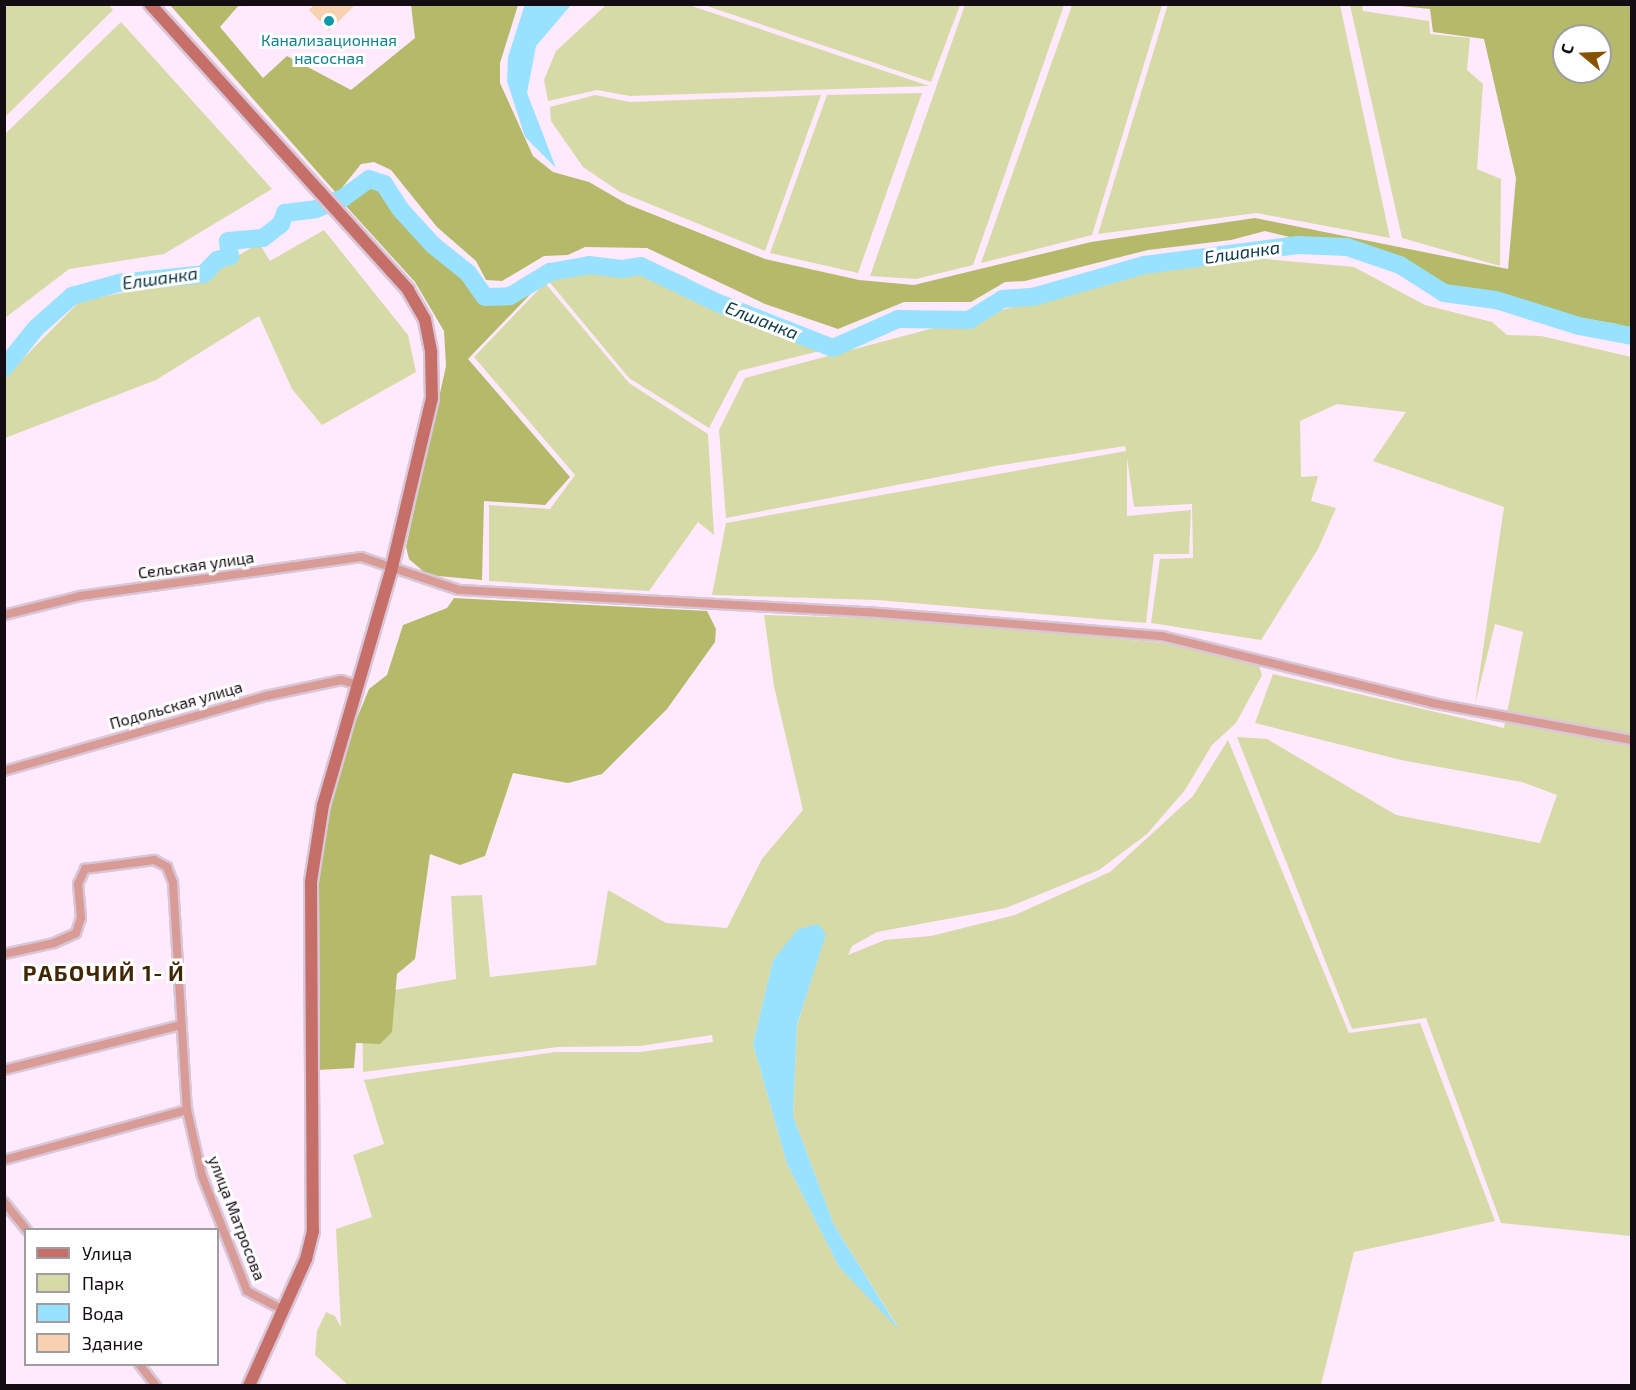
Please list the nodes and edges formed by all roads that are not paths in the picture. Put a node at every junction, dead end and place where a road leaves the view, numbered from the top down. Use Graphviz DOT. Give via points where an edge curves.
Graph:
graph roads {
  1 [pos="150,4"];
  2 [pos="391,571"];
  3 [pos="4,615"];
  4 [pos="358,685"];
  5 [pos="1632,740"];
  6 [pos="4,771"];
  7 [pos="4,954"];
  8 [pos="182,1025"];
  9 [pos="4,1070"];
  10 [pos="187,1110"];
  11 [pos="4,1160"];
  12 [pos="4,1202"];
  13 [pos="25,1228"];
  14 [pos="283,1310"];
  15 [pos="140,1366"];
  16 [pos="156,1386"];
  17 [pos="249,1386"];
  1 -- 2 [label="main road" via="408,290 425,320 432,352 432,398"];
  2 -- 3 [label="street, Сельская улица" via="361,557 80,596"];
  2 -- 4 [label="main road"];
  2 -- 5 [label="street, Сельская улица" via="459,590 868,612 1162,636 1432,703"];
  4 -- 6 [label="street, Подольская улица" via="341,680 266,696"];
  4 -- 14 [label="main road" via="323,805 311,882 313,1232"];
  7 -- 8 [label="street, улица Матросова" via="54,943 76,933 81,918 78,884 85,869 154,861 167,867 173,883"];
  8 -- 9 [label="street"];
  8 -- 10 [label="street, улица Матросова"];
  10 -- 11 [label="street"];
  10 -- 14 [label="street, улица Матросова" via="202,1176 247,1291"];
  12 -- 13 [label="street"];
  14 -- 17 [label="main road"];
  15 -- 16 [label="street"];
}
